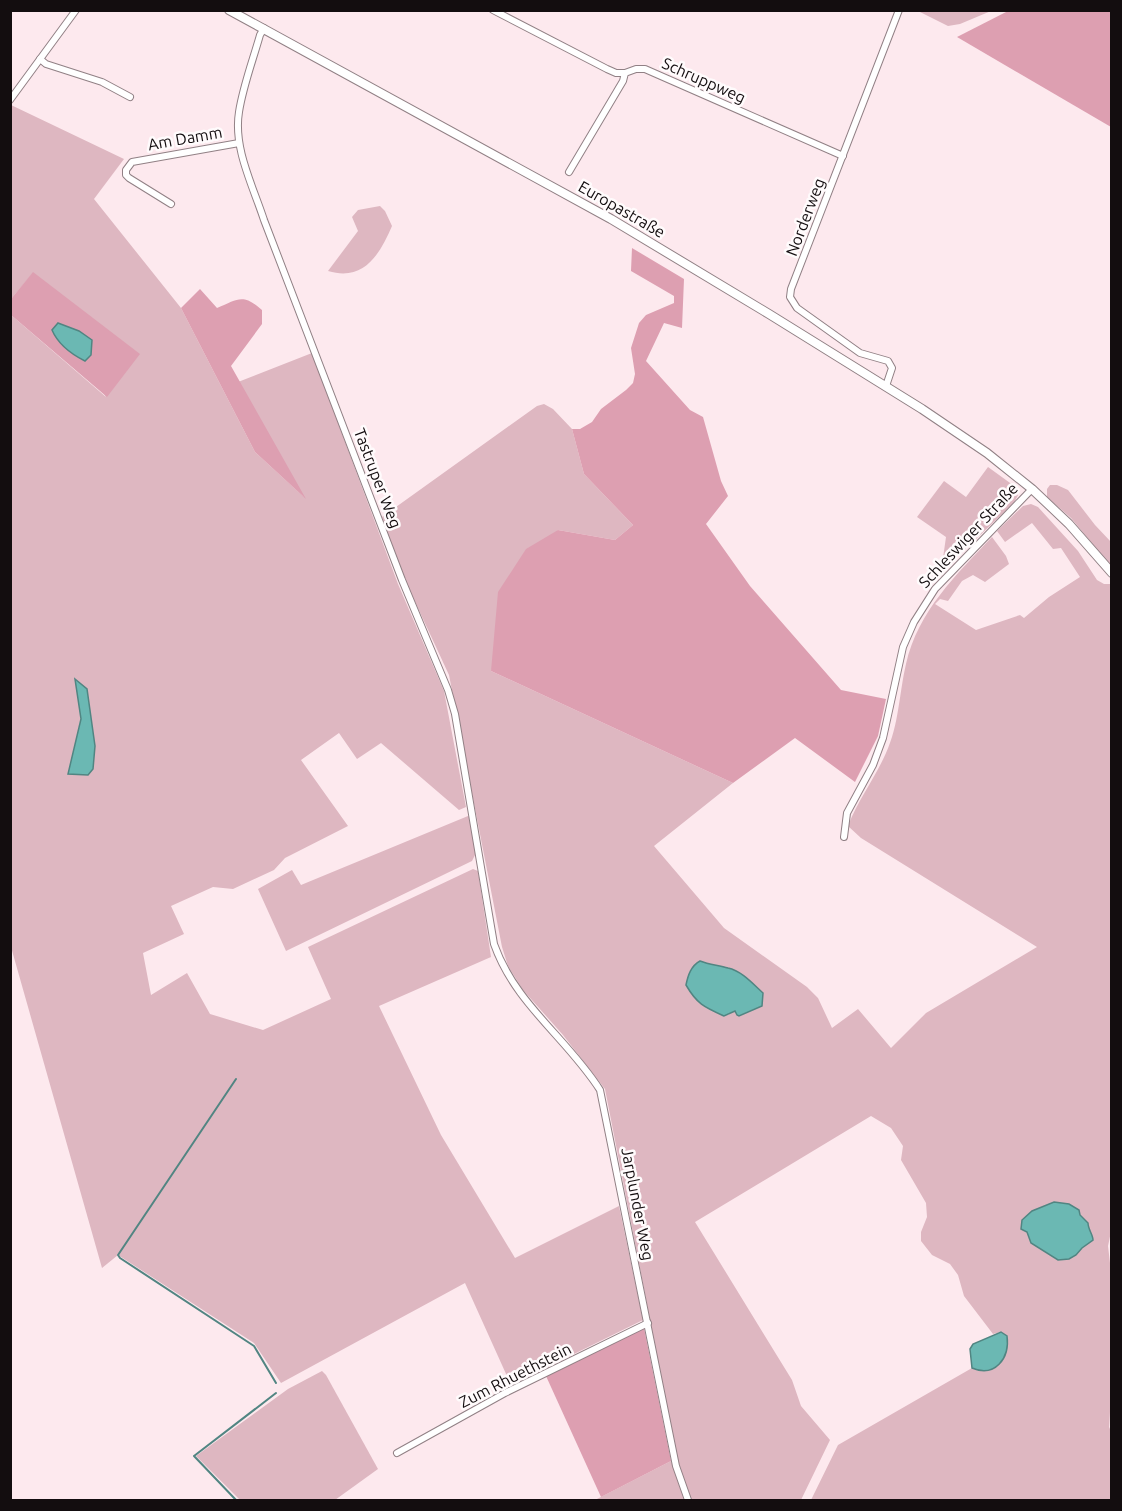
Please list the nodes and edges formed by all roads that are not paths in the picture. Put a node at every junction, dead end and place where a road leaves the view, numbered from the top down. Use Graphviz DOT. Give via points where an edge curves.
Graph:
graph roads {
  1 [pos="76,10"];
  2 [pos="230,10"];
  3 [pos="494,10"];
  4 [pos="899,10"];
  5 [pos="264,28"];
  6 [pos="40,59"];
  7 [pos="625,73"];
  8 [pos="130,97"];
  9 [pos="10,100"];
  10 [pos="239,143"];
  11 [pos="843,156"];
  12 [pos="569,172"];
  13 [pos="171,204"];
  14 [pos="886,386"];
  15 [pos="987,453"];
  16 [pos="1032,489"];
  17 [pos="1112,573"];
  18 [pos="844,837"];
  19 [pos="494,944"];
  20 [pos="648,1323"];
  21 [pos="397,1453"];
  22 [pos="688,1500"];
  1 -- 6 [label="street"];
  2 -- 5 [label="main road, Europastraße"];
  3 -- 7 [label="street, Schruppweg" via="607,69"];
  4 -- 11 [label="street, Norderweg"];
  5 -- 10 [label="street, Tastruper Weg" via="239,113"];
  5 -- 14 [label="main road, Europastraße" via="611,219"];
  6 -- 8 [label="street"];
  6 -- 9 [label="street"];
  7 -- 11 [label="street, Schruppweg" via="645,69"];
  7 -- 12 [label="street"];
  10 -- 13 [label="street, Am Damm" via="132,162 126,175"];
  10 -- 19 [label="street, Tastruper Weg" via="264,220 448,690"];
  11 -- 14 [label="street, Norderweg" via="790,297 798,308 844,343 888,362 892,368"];
  14 -- 15 [label="main road, Europastraße"];
  15 -- 16 [label="main road, Schleswiger Straße"];
  16 -- 17 [label="main road, Schleswiger Straße"];
  16 -- 18 [label="street, Schleswiger Straße" via="935,588 914,622 903,647 883,738 846,813"];
  19 -- 20 [label="street, Jarplunder Weg" via="512,983 600,1090"];
  20 -- 21 [label="street, Zum Rhuethstein" via="505,1393"];
  20 -- 22 [label="street, Jarplunder Weg" via="676,1466"];
}
